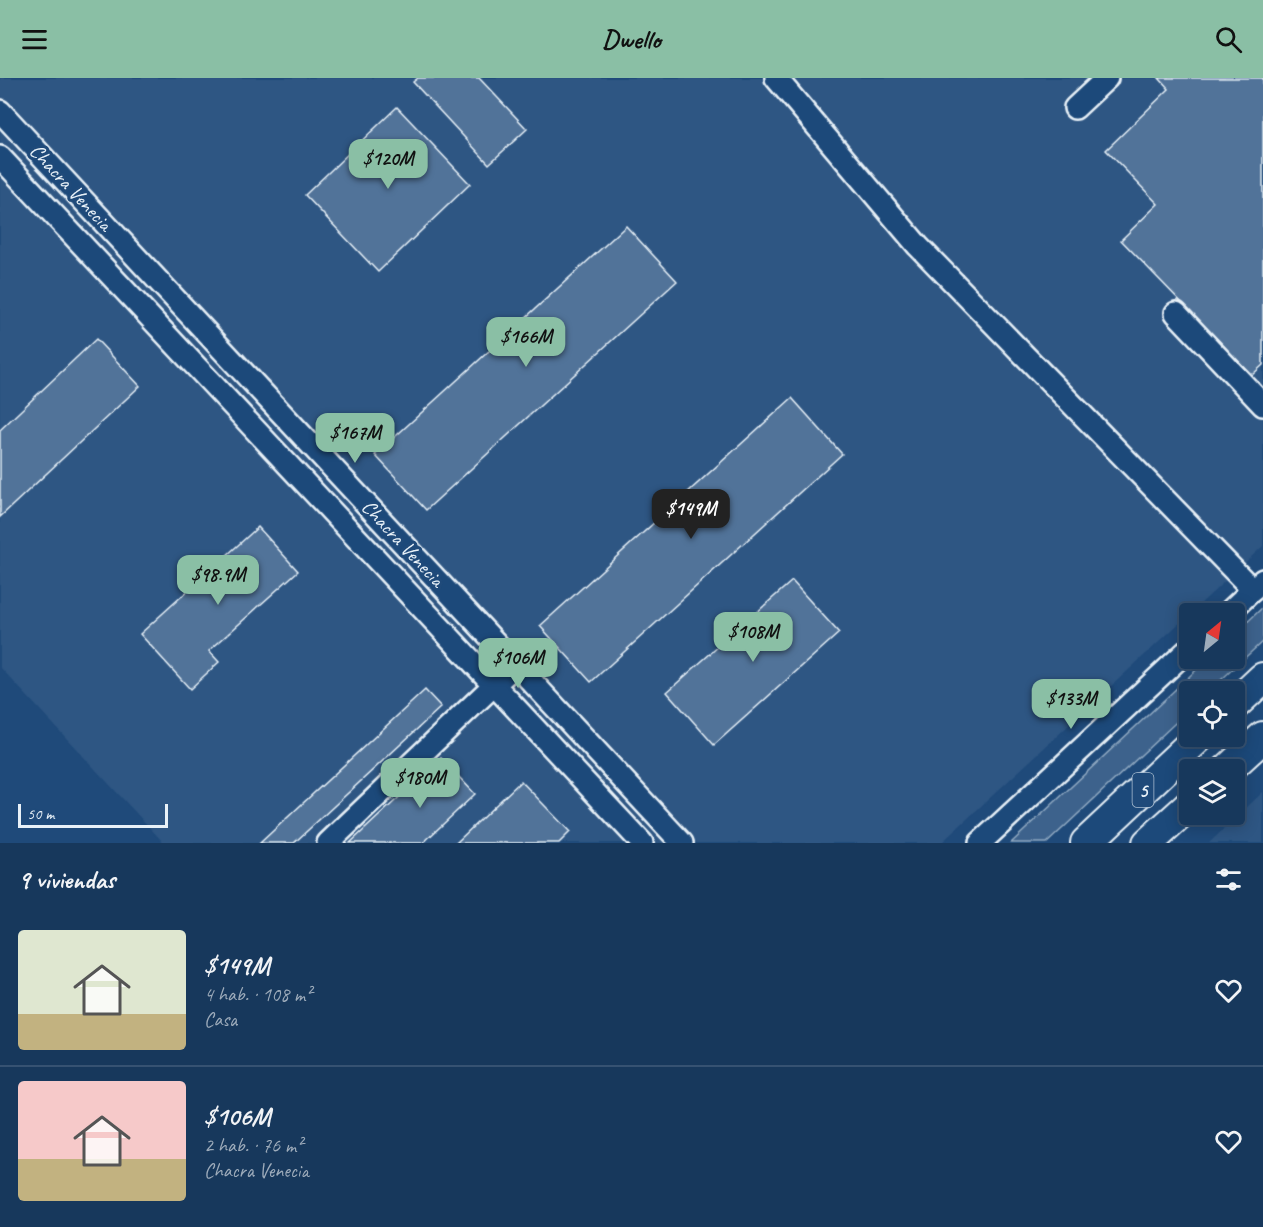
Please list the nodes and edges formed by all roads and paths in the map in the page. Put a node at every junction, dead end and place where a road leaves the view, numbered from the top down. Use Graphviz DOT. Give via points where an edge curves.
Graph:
graph roads {
  1 [pos="776,78"];
  2 [pos="1107,78"];
  3 [pos="1075,108"];
  4 [pos="0,111"];
  5 [pos="0,157"];
  6 [pos="51,165"];
  7 [pos="26,186"];
  8 [pos="1176,313"];
  9 [pos="1263,405"];
  10 [pos="375,513"];
  11 [pos="352,533"];
  12 [pos="1258,585"];
  13 [pos="1239,603"];
  14 [pos="1179,658"];
  15 [pos="516,664"];
  16 [pos="1263,678"];
  17 [pos="494,685"];
  18 [pos="1245,695"];
  19 [pos="1263,736"];
  20 [pos="1188,747"];
  21 [pos="1239,759"];
  22 [pos="1179,815"];
  23 [pos="328,843"];
  24 [pos="642,843"];
  25 [pos="682,843"];
  26 [pos="980,843"];
  27 [pos="1086,843"];
  28 [pos="1148,843"];
  1 -- 12 [label="street" via="918,246"];
  2 -- 3 [label="street"];
  4 -- 6 [label="street, Chacra Venecia"];
  5 -- 7 [label="street, Chacra Venecia"];
  6 -- 7 [label="street"];
  6 -- 10 [label="street, Chacra Venecia"];
  7 -- 11 [label="street, Chacra Venecia"];
  8 -- 9 [label="street"];
  10 -- 11 [label="street"];
  10 -- 15 [label="street, Chacra Venecia"];
  11 -- 17 [label="street, Chacra Venecia"];
  12 -- 13 [label="street"];
  14 -- 26 [label="street"];
  15 -- 17 [label="street"];
  15 -- 25 [label="street, Chacra Venecia"];
  16 -- 18 [label="highway"];
  17 -- 23 [label="street"];
  17 -- 24 [label="street, Chacra Venecia"];
  19 -- 21 [label="highway"];
  20 -- 27 [label="highway, 5"];
  22 -- 28 [label="highway, 5"];
}
